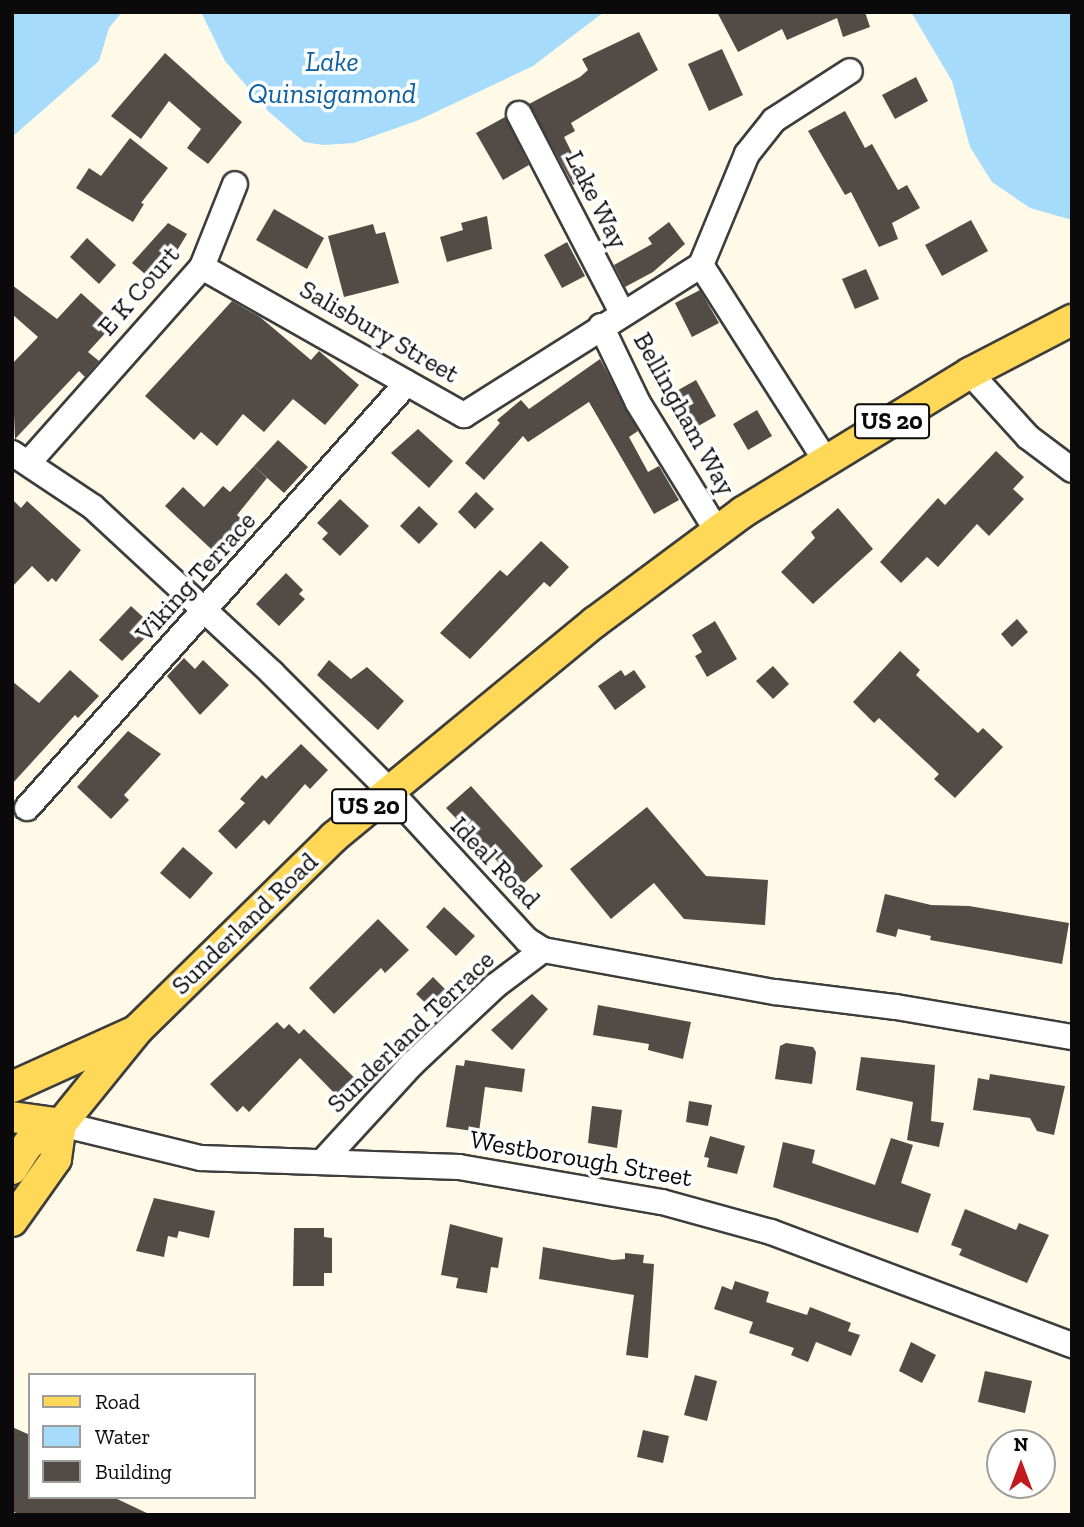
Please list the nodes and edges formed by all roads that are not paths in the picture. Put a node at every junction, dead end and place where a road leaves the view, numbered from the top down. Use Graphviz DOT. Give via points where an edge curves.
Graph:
graph roads {
  1 [pos="850,71"];
  2 [pos="519,114"];
  3 [pos="235,184"];
  4 [pos="701,265"];
  5 [pos="202,267"];
  6 [pos="612,320"];
  7 [pos="1072,320"];
  8 [pos="970,373"];
  9 [pos="407,383"];
  10 [pos="21,457"];
  11 [pos="825,461"];
  12 [pos="1072,470"];
  13 [pos="717,531"];
  14 [pos="205,612"];
  15 [pos="388,789"];
  16 [pos="27,808"];
  17 [pos="543,950"];
  18 [pos="137,1030"];
  19 [pos="1072,1037"];
  20 [pos="12,1087"];
  21 [pos="12,1117"];
  22 [pos="61,1124"];
  23 [pos="323,1161"];
  24 [pos="12,1169"];
  25 [pos="12,1221"];
  26 [pos="1072,1345"];
  1 -- 4 [label="street" via="792,106 755,143 724,201"];
  2 -- 6 [label="street, Lake Way"];
  3 -- 5 [label="street, E K Court"];
  4 -- 6 [label="street, Salisbury Street"];
  4 -- 11 [label="street"];
  5 -- 9 [label="street, Salisbury Street"];
  5 -- 10 [label="street, E K Court" via="93,391"];
  6 -- 9 [label="street, Salisbury Street" via="464,415"];
  6 -- 13 [label="street, Bellingham Way" via="638,403"];
  7 -- 8 [label="main road, US 20"];
  8 -- 11 [label="main road, US 20"];
  8 -- 12 [label="street" via="1028,437"];
  9 -- 14 [label="street, Viking Terrace"];
  10 -- 14 [label="street, Ideal Road" via="93,507"];
  11 -- 13 [label="main road, US 20"];
  13 -- 15 [label="main road, Sunderland Road / US 20"];
  14 -- 15 [label="street, Ideal Road"];
  14 -- 16 [label="street, Viking Terrace"];
  15 -- 17 [label="street, Ideal Road" via="527,940"];
  15 -- 18 [label="main road, Sunderland Road / US 20"];
  17 -- 19 [label="street, Ideal Road" via="775,992"];
  17 -- 23 [label="street, Sunderland Terrace" via="495,986 412,1064"];
  18 -- 20 [label="main road"];
  18 -- 22 [label="main road, Sunderland Road / US 20"];
  21 -- 22 [label="main road"];
  22 -- 23 [label="street, Westborough Street" via="201,1158"];
  22 -- 24 [label="main road, US 20" via="28,1144"];
  22 -- 25 [label="main road" via="56,1158"];
  23 -- 26 [label="street, Westborough Street" via="458,1167 562,1182 713,1214"];
}
